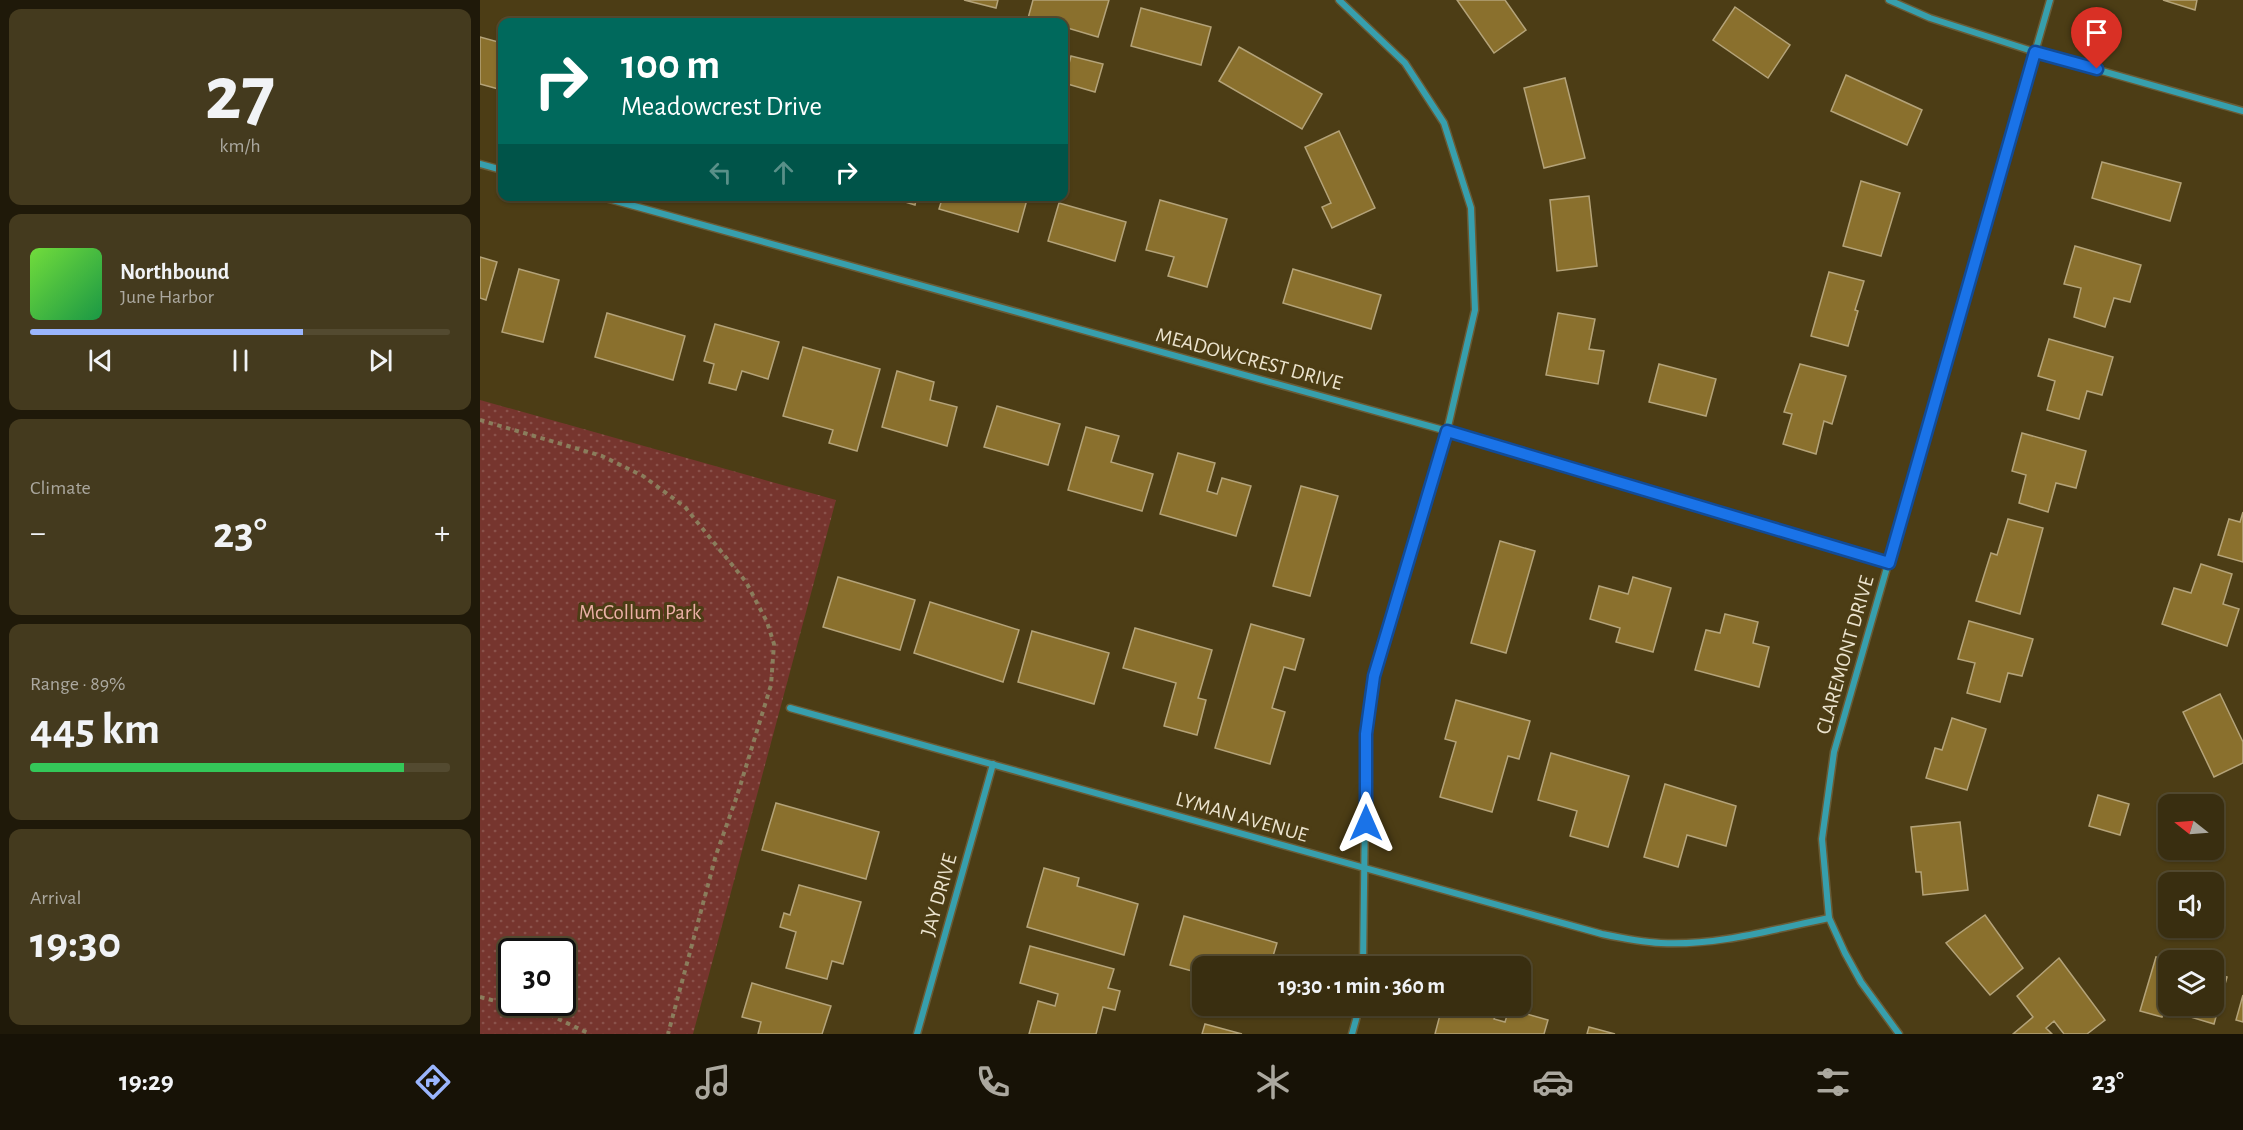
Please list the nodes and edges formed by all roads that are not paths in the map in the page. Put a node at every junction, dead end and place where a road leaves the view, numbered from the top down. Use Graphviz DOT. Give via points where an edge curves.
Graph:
graph roads {
  1 [pos="1339,0"];
  2 [pos="1889,0"];
  3 [pos="2050,0"];
  4 [pos="2035,52"];
  5 [pos="2243,111"];
  6 [pos="480,164"];
  7 [pos="498,169"];
  8 [pos="616,201"];
  9 [pos="1447,431"];
  10 [pos="1889,563"];
  11 [pos="790,708"];
  12 [pos="993,764"];
  13 [pos="1366,868"];
  14 [pos="1829,918"];
  15 [pos="1363,956"];
  16 [pos="1357,1016"];
  17 [pos="917,1034"];
  18 [pos="1352,1034"];
  19 [pos="1899,1034"];
  1 -- 9 [label="street" via="1405,63 1444,123 1471,208 1476,310"];
  2 -- 4 [label="street" via="1930,18"];
  3 -- 4 [label="street, CLAREMONT DRIVE"];
  4 -- 5 [label="street"];
  4 -- 10 [label="street, CLAREMONT DRIVE"];
  6 -- 7 [label="street"];
  8 -- 9 [label="street, MEADOWCREST DRIVE"];
  9 -- 10 [label="street, MEADOWCREST DRIVE"];
  9 -- 13 [label="street" via="1374,676 1366,734"];
  10 -- 14 [label="street, CLAREMONT DRIVE" via="1834,752 1822,839"];
  11 -- 12 [label="street, LYMAN AVENUE"];
  12 -- 13 [label="street, LYMAN AVENUE"];
  12 -- 17 [label="street, JAY DRIVE"];
  13 -- 14 [label="street, LYMAN AVENUE" via="1602,934 1661,944 1711,941"];
  13 -- 15 [label="street"];
  14 -- 19 [label="street, CLAREMONT DRIVE" via="1862,982"];
  16 -- 18 [label="street"];
}
